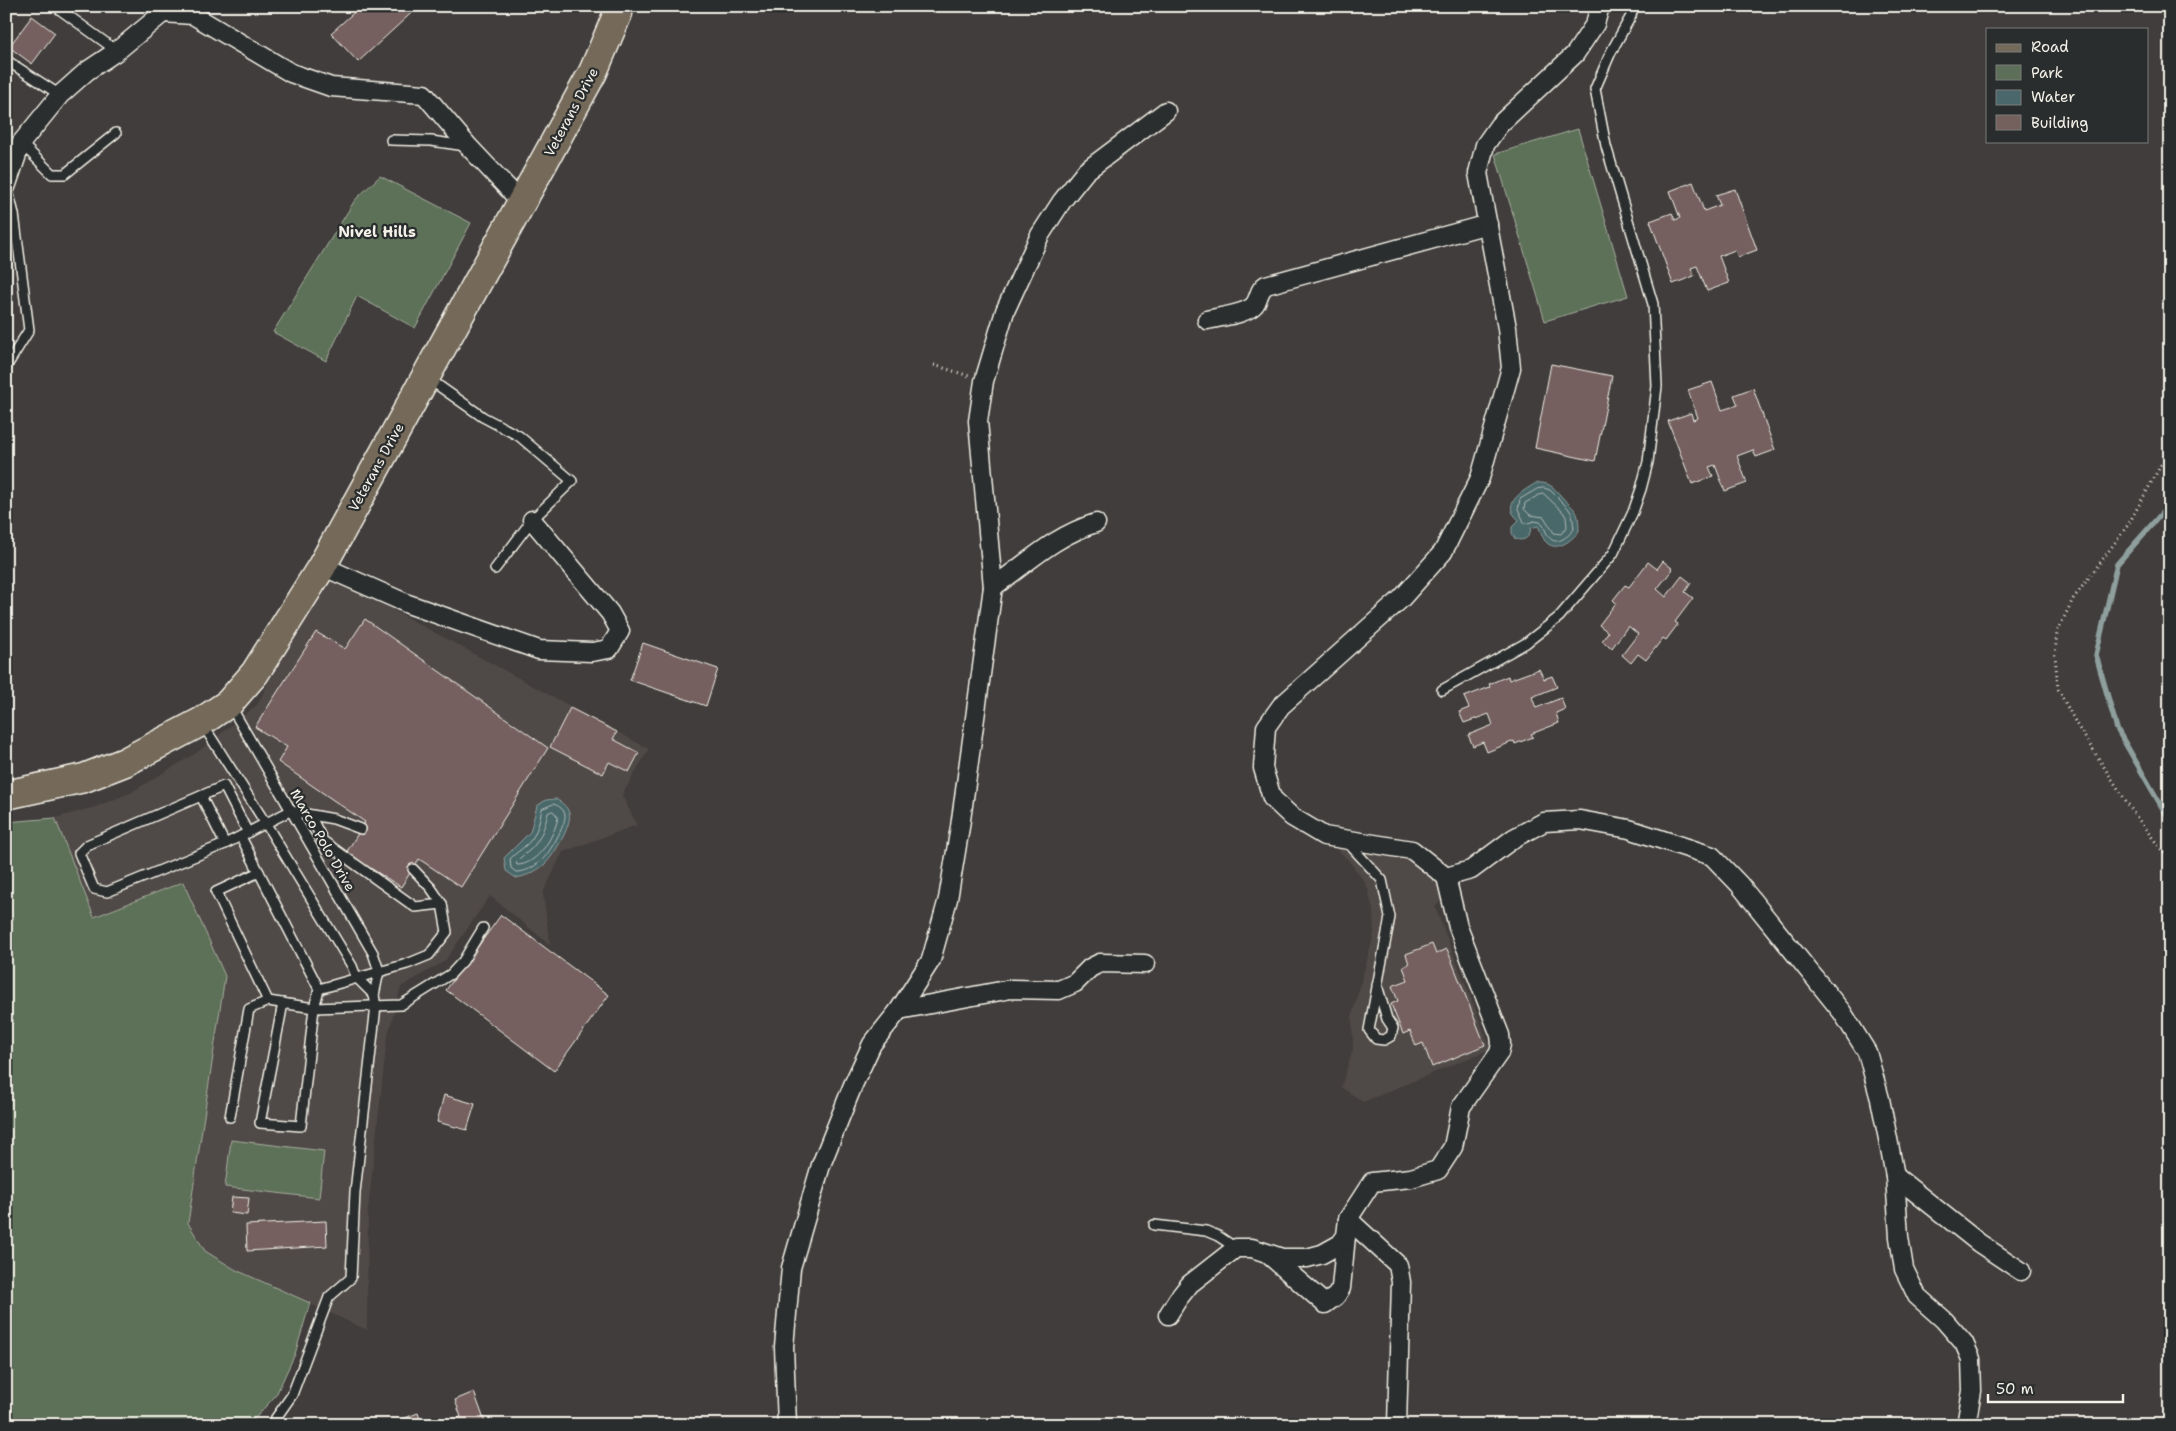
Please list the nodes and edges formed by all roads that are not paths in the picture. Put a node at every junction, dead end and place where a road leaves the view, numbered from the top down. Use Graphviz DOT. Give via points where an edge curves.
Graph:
graph roads {
  1 [pos="55,6"];
  2 [pos="618,6"];
  3 [pos="1600,6"];
  4 [pos="1633,6"];
  5 [pos="117,50"];
  6 [pos="6,60"];
  7 [pos="60,95"];
  8 [pos="1166,111"];
  9 [pos="116,133"];
  10 [pos="391,140"];
  11 [pos="21,143"];
  12 [pos="469,146"];
  13 [pos="7,186"];
  14 [pos="522,203"];
  15 [pos="1488,224"];
  16 [pos="1207,320"];
  17 [pos="6,367"];
  18 [pos="425,376"];
  19 [pos="532,520"];
  20 [pos="1096,522"];
  21 [pos="322,566"];
  22 [pos="495,569"];
  23 [pos="994,587"];
  24 [pos="1442,690"];
  25 [pos="229,703"];
  26 [pos="201,722"];
  27 [pos="6,795"];
  28 [pos="201,796"];
  29 [pos="290,811"];
  30 [pos="310,815"];
  31 [pos="266,824"];
  32 [pos="361,829"];
  33 [pos="245,835"];
  34 [pos="1344,838"];
  35 [pos="225,844"];
  36 [pos="413,869"];
  37 [pos="259,872"];
  38 [pos="1446,877"];
  39 [pos="442,904"];
  40 [pos="483,928"];
  41 [pos="1145,964"];
  42 [pos="380,971"];
  43 [pos="356,977"];
  44 [pos="1377,985"];
  45 [pos="319,989"];
  46 [pos="374,995"];
  47 [pos="268,1001"];
  48 [pos="282,1004"];
  49 [pos="376,1006"];
  50 [pos="314,1008"];
  51 [pos="899,1010"];
  52 [pos="1387,1019"];
  53 [pos="1371,1023"];
  54 [pos="230,1117"];
  55 [pos="1895,1176"];
  56 [pos="1154,1225"];
  57 [pos="1347,1228"];
  58 [pos="1236,1248"];
  59 [pos="1266,1252"];
  60 [pos="2021,1271"];
  61 [pos="1168,1315"];
  62 [pos="271,1425"];
  63 [pos="787,1425"];
  64 [pos="1397,1425"];
  65 [pos="1966,1425"];
  1 -- 5 [label="lane"];
  2 -- 14 [label="main road, Veterans Drive" via="593,72"];
  3 -- 15 [label="street" via="1595,24 1575,54 1499,125 1485,145 1478,173"];
  4 -- 24 [label="lane" via="1595,89 1606,146 1653,304 1657,386 1648,462 1641,488 1613,554 1559,617 1526,642"];
  5 -- 7 [label="street"];
  5 -- 12 [label="street" via="163,13 193,14 291,73 330,88 424,94"];
  6 -- 7 [label="lane"];
  7 -- 11 [label="street"];
  8 -- 23 [label="street" via="1086,171 1040,235 1005,311 984,381 978,421"];
  9 -- 11 [label="lane" via="65,174 52,174"];
  10 -- 12 [label="lane"];
  11 -- 13 [label="street"];
  12 -- 14 [label="street"];
  13 -- 17 [label="lane" via="14,214 29,330"];
  14 -- 18 [label="main road, Veterans Drive"];
  15 -- 16 [label="street" via="1266,284 1260,288 1255,305 1249,310"];
  15 -- 34 [label="street" via="1511,368 1480,478 1443,552 1401,599 1281,706 1266,727 1263,768 1272,798 1292,817 1324,836"];
  18 -- 19 [label="lane" via="483,417 519,436 572,481"];
  18 -- 21 [label="main road, Veterans Drive"];
  19 -- 21 [label="street" via="610,613 620,631 609,649 592,652 539,650 408,604"];
  19 -- 22 [label="lane"];
  20 -- 23 [label="street" via="1053,542"];
  21 -- 25 [label="main road, Veterans Drive" via="255,673"];
  23 -- 51 [label="street" via="948,899 931,960"];
  25 -- 26 [label="main road, Veterans Drive"];
  25 -- 29 [label="lane, Marco Polo Drive"];
  26 -- 27 [label="main road, Veterans Drive" via="125,762 84,778"];
  26 -- 31 [label="lane"];
  28 -- 33 [label="lane" via="224,786"];
  28 -- 35 [label="lane"];
  28 -- 35 [label="lane" via="87,845 79,854 94,889 107,892"];
  29 -- 30 [label="lane"];
  29 -- 31 [label="lane"];
  29 -- 42 [label="lane, Marco Polo Drive" via="373,952"];
  30 -- 32 [label="lane"];
  30 -- 39 [label="lane" via="323,841 415,907"];
  31 -- 33 [label="lane"];
  31 -- 43 [label="lane"];
  33 -- 35 [label="lane"];
  33 -- 37 [label="lane"];
  34 -- 38 [label="street" via="1412,850"];
  34 -- 44 [label="lane" via="1382,880 1390,917"];
  36 -- 39 [label="lane"];
  37 -- 45 [label="lane"];
  37 -- 47 [label="lane" via="216,892"];
  38 -- 55 [label="street" via="1471,870 1514,838 1544,822 1580,820 1629,829 1712,856 1740,884 1842,1012 1867,1052"];
  38 -- 57 [label="street" via="1458,928 1500,1035 1499,1053 1461,1107 1453,1147 1438,1170 1411,1178 1372,1182"];
  39 -- 42 [label="lane" via="447,932 429,955"];
  40 -- 49 [label="lane" via="451,974 401,1005"];
  41 -- 51 [label="street" via="1100,963 1075,983 1059,990 1011,989"];
  42 -- 43 [label="lane"];
  42 -- 46 [label="lane"];
  43 -- 45 [label="lane"];
  43 -- 46 [label="lane"];
  44 -- 52 [label="lane"];
  44 -- 53 [label="lane"];
  45 -- 50 [label="lane"];
  46 -- 49 [label="lane"];
  47 -- 48 [label="lane"];
  47 -- 54 [label="lane" via="249,1009"];
  48 -- 50 [label="lane"];
  48 -- 50 [label="lane" via="260,1123 301,1126"];
  49 -- 50 [label="lane"];
  49 -- 62 [label="lane" via="355,1192 351,1278 329,1297 292,1396"];
  51 -- 63 [label="street" via="872,1044 853,1085 821,1165 791,1268 784,1347"];
  52 -- 53 [label="lane" via="1380,1017"];
  52 -- 53 [label="lane" via="1392,1024 1392,1032 1384,1040 1372,1037"];
  55 -- 60 [label="street" via="1979,1243"];
  55 -- 65 [label="street" via="1904,1269 1917,1296 1959,1337 1971,1359 1972,1390"];
  56 -- 58 [label="lane" via="1206,1231"];
  57 -- 59 [label="street" via="1340,1244 1322,1254 1282,1258"];
  57 -- 59 [label="street" via="1341,1288 1325,1304"];
  57 -- 64 [label="street" via="1398,1265 1401,1282"];
  58 -- 59 [label="street"];
  58 -- 61 [label="street" via="1190,1284"];
}
